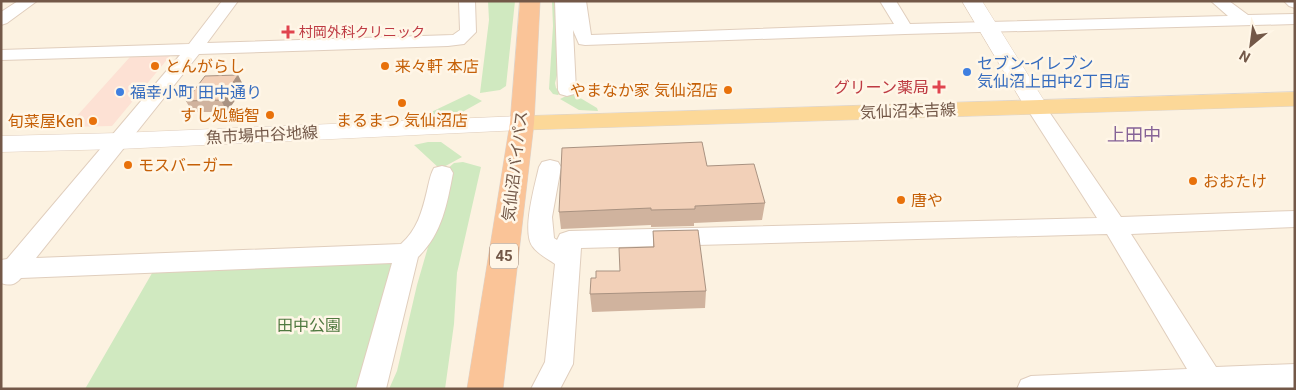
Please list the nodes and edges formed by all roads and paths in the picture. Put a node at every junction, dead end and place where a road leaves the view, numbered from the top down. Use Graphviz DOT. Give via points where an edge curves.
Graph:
graph roads {
  1 [pos="29,1"];
  2 [pos="230,1"];
  3 [pos="467,1"];
  4 [pos="530,1"];
  5 [pos="563,1"];
  6 [pos="578,1"];
  7 [pos="888,1"];
  8 [pos="972,1"];
  9 [pos="1219,1"];
  10 [pos="1295,19"];
  11 [pos="1,20"];
  12 [pos="1244,20"];
  13 [pos="988,27"];
  14 [pos="905,29"];
  15 [pos="194,49"];
  16 [pos="1,55"];
  17 [pos="567,90"];
  18 [pos="1295,99"];
  19 [pos="1036,107"];
  20 [pos="522,124"];
  21 [pos="119,141"];
  22 [pos="1,144"];
  23 [pos="550,167"];
  24 [pos="442,173"];
  25 [pos="1295,218"];
  26 [pos="1114,226"];
  27 [pos="407,253"];
  28 [pos="568,260"];
  29 [pos="5,274"];
  30 [pos="1295,376"];
  31 [pos="1211,385"];
  32 [pos="372,389"];
  33 [pos="485,389"];
  34 [pos="545,389"];
  35 [pos="1031,389"];
  1 -- 11 [label="street"];
  2 -- 15 [label="street"];
  3 -- 15 [label="street" via="468,32 458,40 448,42"];
  4 -- 20 [label="highway, 気仙沼バイパス / 45"];
  5 -- 17 [label="street"];
  6 -- 14 [label="street" via="585,40"];
  7 -- 14 [label="street"];
  8 -- 13 [label="street"];
  9 -- 12 [label="street"];
  10 -- 12 [label="street"];
  12 -- 13 [label="street"];
  13 -- 14 [label="street"];
  13 -- 19 [label="street"];
  15 -- 16 [label="street"];
  15 -- 21 [label="street"];
  18 -- 19 [label="main road, 気仙沼本吉線"];
  19 -- 20 [label="main road, 気仙沼本吉線"];
  19 -- 26 [label="street"];
  20 -- 21 [label="street, 魚市場中谷地線"];
  20 -- 33 [label="highway, 気仙沼バイパス / 45"];
  21 -- 22 [label="street, 魚市場中谷地線"];
  21 -- 29 [label="street"];
  23 -- 28 [label="street" via="540,217 542,242"];
  24 -- 27 [label="street" via="429,227"];
  25 -- 26 [label="street"];
  26 -- 28 [label="street" via="570,240"];
  26 -- 31 [label="street"];
  27 -- 29 [label="street"];
  27 -- 32 [label="street"];
  28 -- 34 [label="street" via="559,364"];
  30 -- 31 [label="street"];
  31 -- 35 [label="street"];
}
